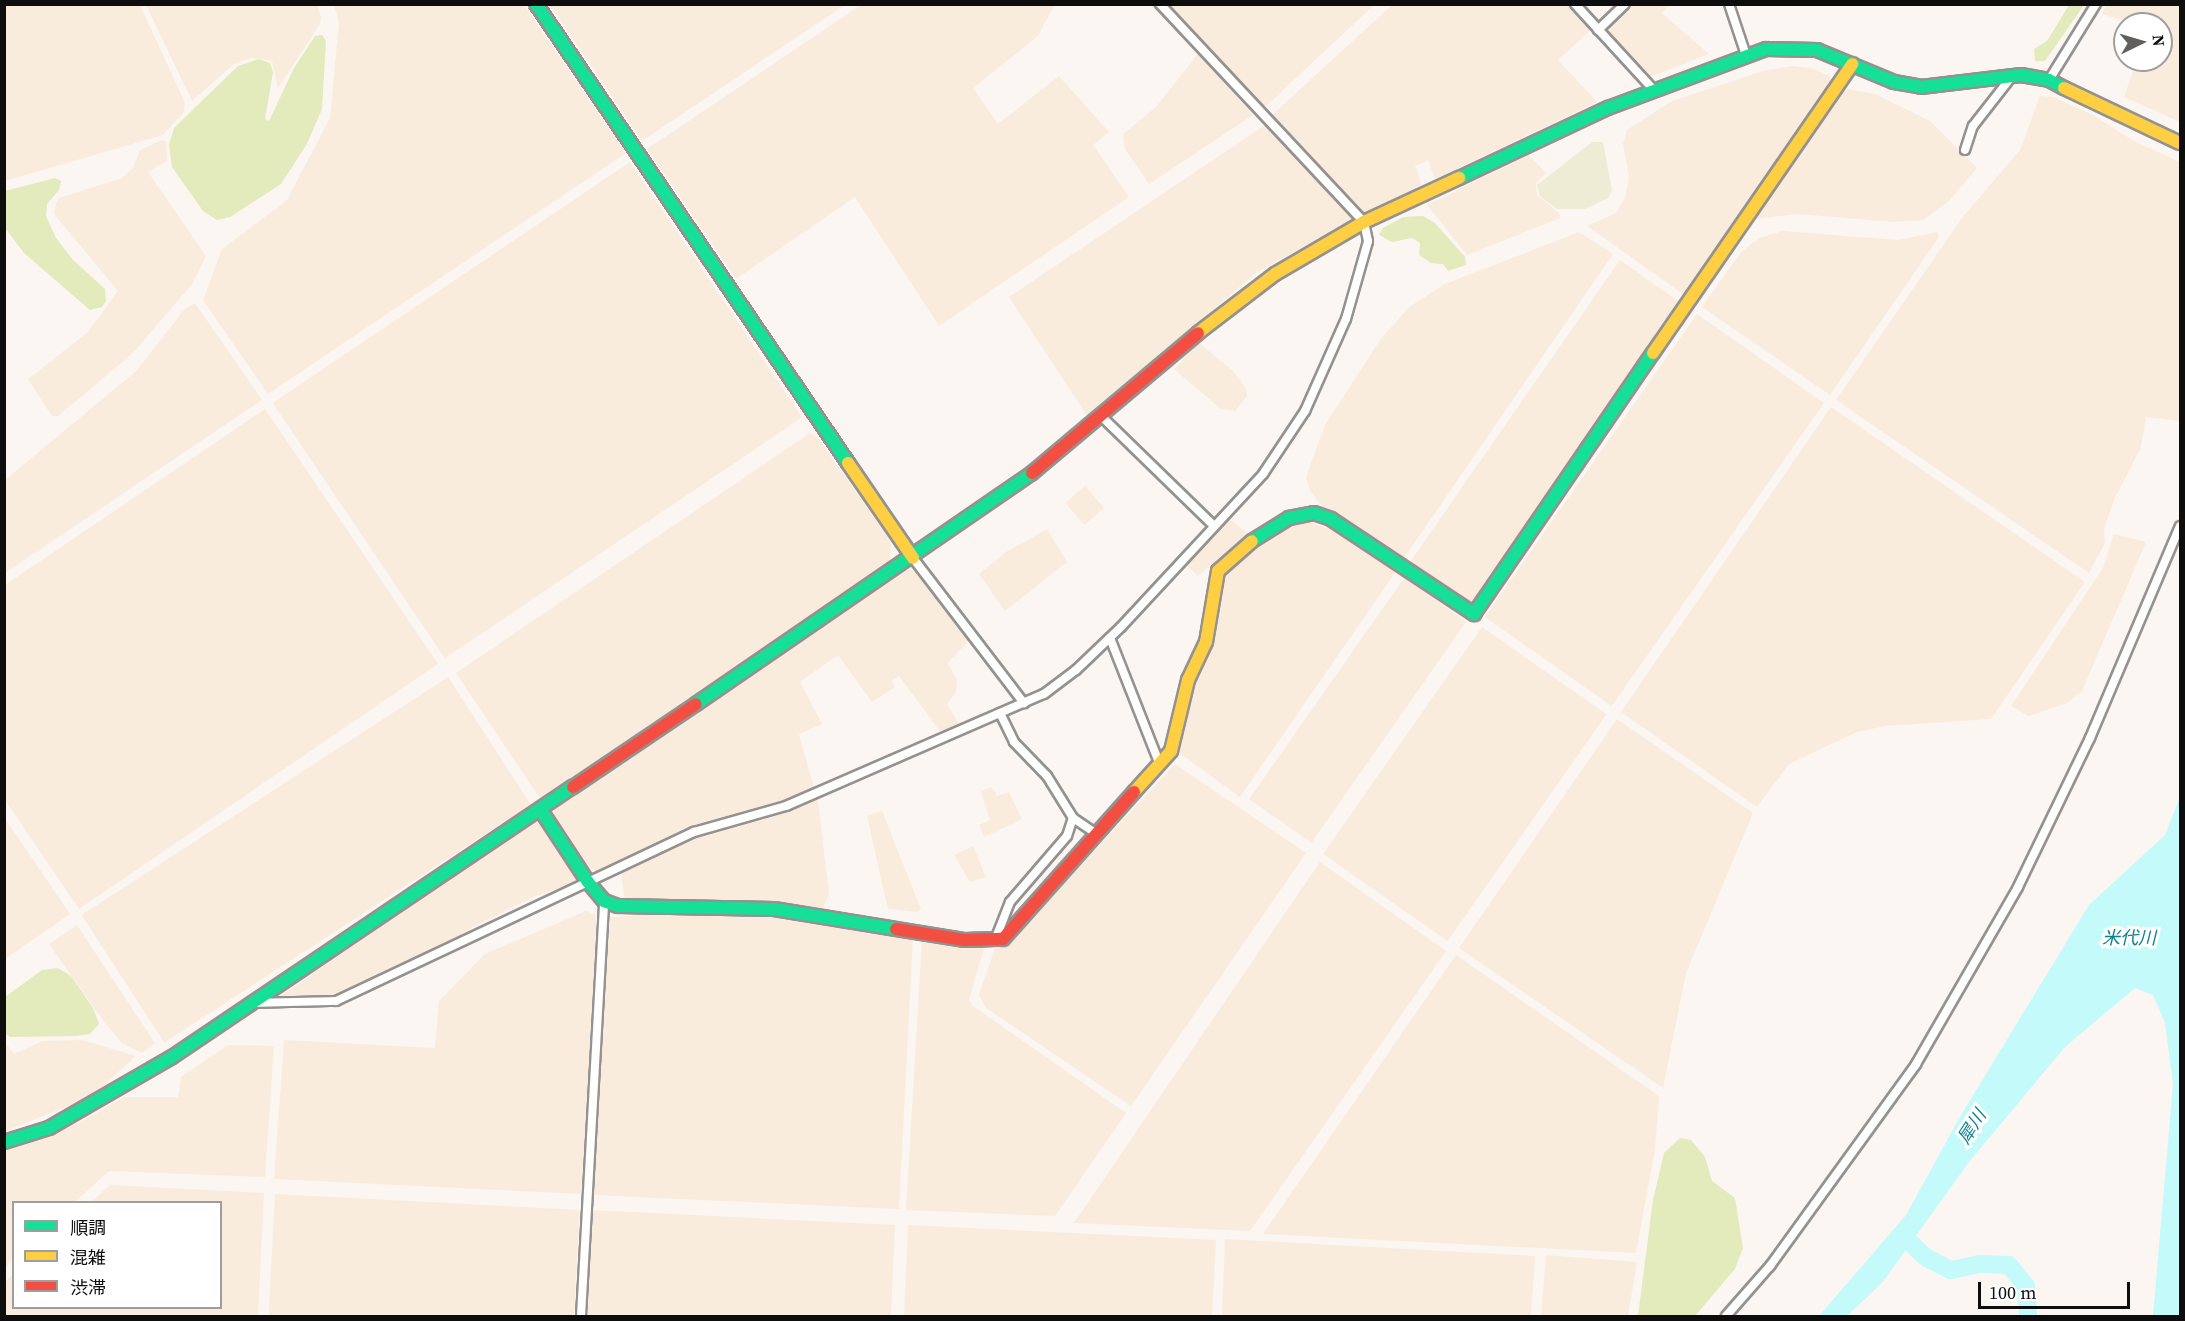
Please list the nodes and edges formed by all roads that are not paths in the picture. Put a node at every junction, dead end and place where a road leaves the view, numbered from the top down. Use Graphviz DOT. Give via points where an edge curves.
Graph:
graph roads {
  1 [pos="537,4"];
  2 [pos="1160,4"];
  3 [pos="1575,4"];
  4 [pos="1625,4"];
  5 [pos="1729,4"];
  6 [pos="2096,4"];
  7 [pos="1598,30"];
  8 [pos="1746,55"];
  9 [pos="1852,64"];
  10 [pos="2012,75"];
  11 [pos="2049,80"];
  12 [pos="1653,89"];
  13 [pos="2181,143"];
  14 [pos="1965,150"];
  15 [pos="1364,222"];
  16 [pos="1102,417"];
  17 [pos="1213,525"];
  18 [pos="2181,526"];
  19 [pos="913,558"];
  20 [pos="1110,638"];
  21 [pos="1024,703"];
  22 [pos="1000,712"];
  23 [pos="1160,765"];
  24 [pos="540,809"];
  25 [pos="1073,818"];
  26 [pos="1098,835"];
  27 [pos="588,882"];
  28 [pos="604,901"];
  29 [pos="995,940"];
  30 [pos="251,1003"];
  31 [pos="4,1142"];
  32 [pos="581,1317"];
  33 [pos="1726,1317"];
  1 -- 19 [label="street"];
  2 -- 15 [label="street"];
  3 -- 7 [label="street"];
  4 -- 7 [label="street"];
  5 -- 8 [label="street"];
  6 -- 11 [label="street"];
  7 -- 12 [label="street"];
  8 -- 9 [label="street" via="1792,47 1817,50"];
  8 -- 12 [label="street"];
  9 -- 10 [label="street" via="1894,82 1921,87"];
  9 -- 23 [label="street" via="1474,614 1330,519 1314,513 1289,518 1259,534 1218,571 1206,642 1188,681 1174,745"];
  10 -- 11 [label="street"];
  10 -- 14 [label="street" via="1973,126"];
  11 -- 13 [label="street" via="2119,117"];
  12 -- 15 [label="street"];
  15 -- 16 [label="street" via="1229,306"];
  15 -- 17 [label="street" via="1368,241 1361,274 1346,319 1305,411 1263,474"];
  16 -- 17 [label="street"];
  16 -- 19 [label="street" via="1054,458"];
  17 -- 20 [label="street"];
  18 -- 33 [label="street" via="2090,738 2018,887 1916,1064 1777,1257"];
  19 -- 21 [label="street"];
  19 -- 24 [label="street"];
  20 -- 21 [label="street" via="1076,670 1044,694"];
  20 -- 23 [label="street"];
  21 -- 22 [label="street"];
  22 -- 25 [label="street" via="1014,742 1047,776"];
  22 -- 27 [label="street" via="786,806 694,832"];
  23 -- 26 [label="street"];
  24 -- 27 [label="street"];
  24 -- 30 [label="street"];
  25 -- 26 [label="street"];
  25 -- 29 [label="street" via="1067,836 1010,902"];
  26 -- 29 [label="street" via="1018,926 1003,939"];
  27 -- 28 [label="street"];
  27 -- 30 [label="street" via="336,1001"];
  28 -- 29 [label="street" via="643,907 774,909 965,940"];
  28 -- 32 [label="street"];
  30 -- 31 [label="street" via="105,1099 49,1128"];
}
